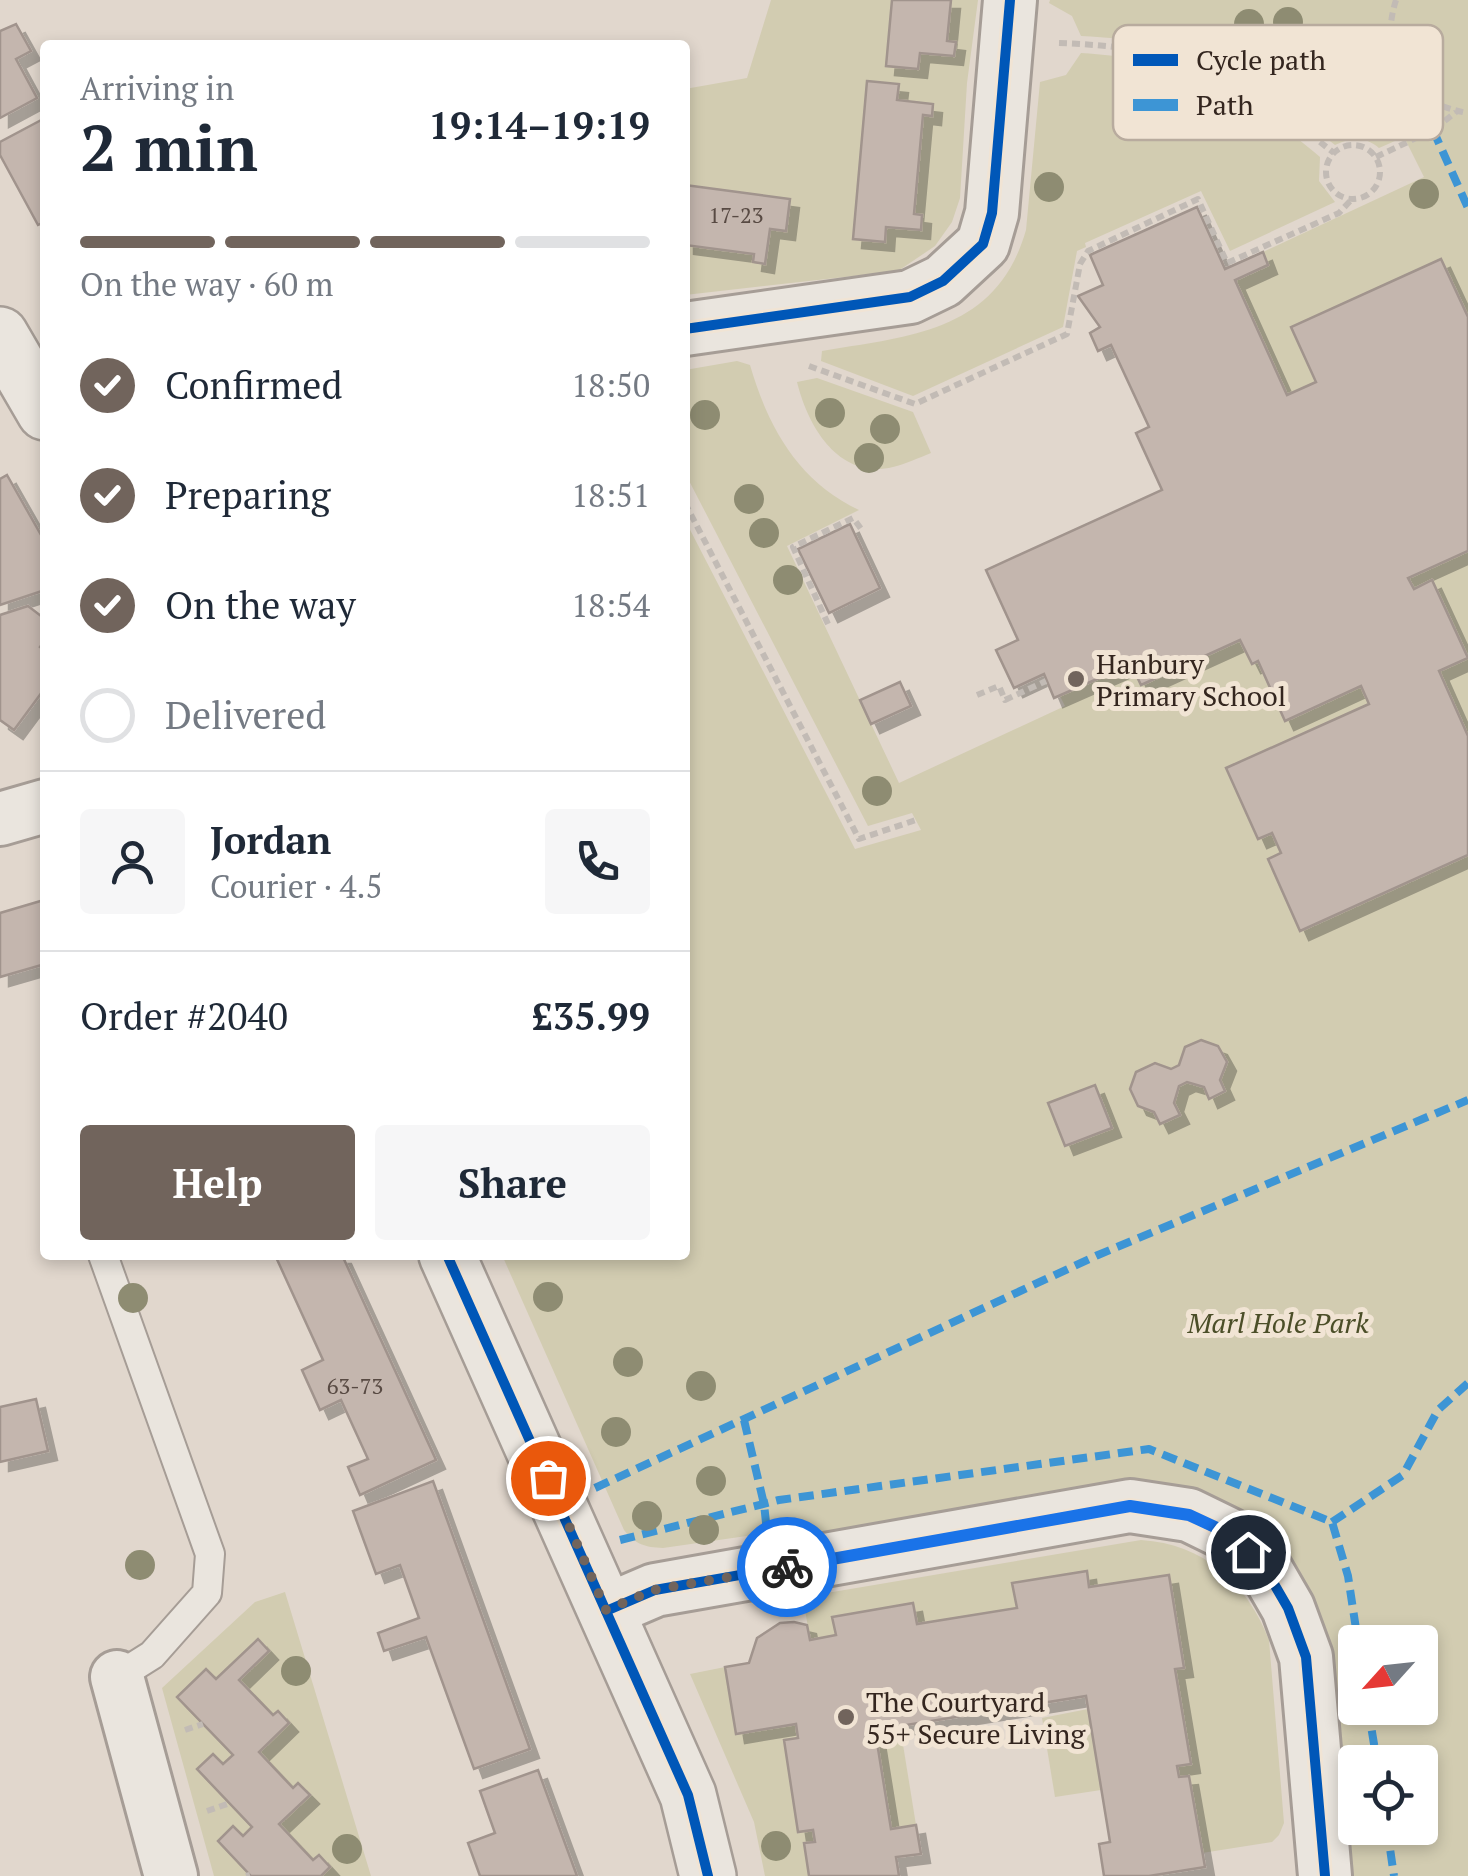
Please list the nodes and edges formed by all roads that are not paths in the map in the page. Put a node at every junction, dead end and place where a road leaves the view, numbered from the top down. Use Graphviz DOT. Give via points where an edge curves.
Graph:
graph roads {
  1 [pos="1010,0"];
  2 [pos="690,328"];
  3 [pos="0,335"];
  4 [pos="40,395"];
  5 [pos="40,807"];
  6 [pos="0,819"];
  7 [pos="105,1260"];
  8 [pos="449,1260"];
  9 [pos="606,1610"];
  10 [pos="117,1677"];
  11 [pos="172,1876"];
  12 [pos="708,1876"];
  13 [pos="1324,1876"];
  1 -- 2 [label="street" via="992,213 982,244 943,281 910,297"];
  3 -- 4 [label="street"];
  5 -- 6 [label="street"];
  7 -- 10 [label="lane" via="210,1554 207,1592 152,1655"];
  8 -- 9 [label="street"];
  9 -- 12 [label="street" via="688,1795"];
  9 -- 13 [label="street" via="654,1590 1130,1506 1189,1515 1230,1534 1266,1570 1306,1656"];
  10 -- 11 [label="street"];
}
